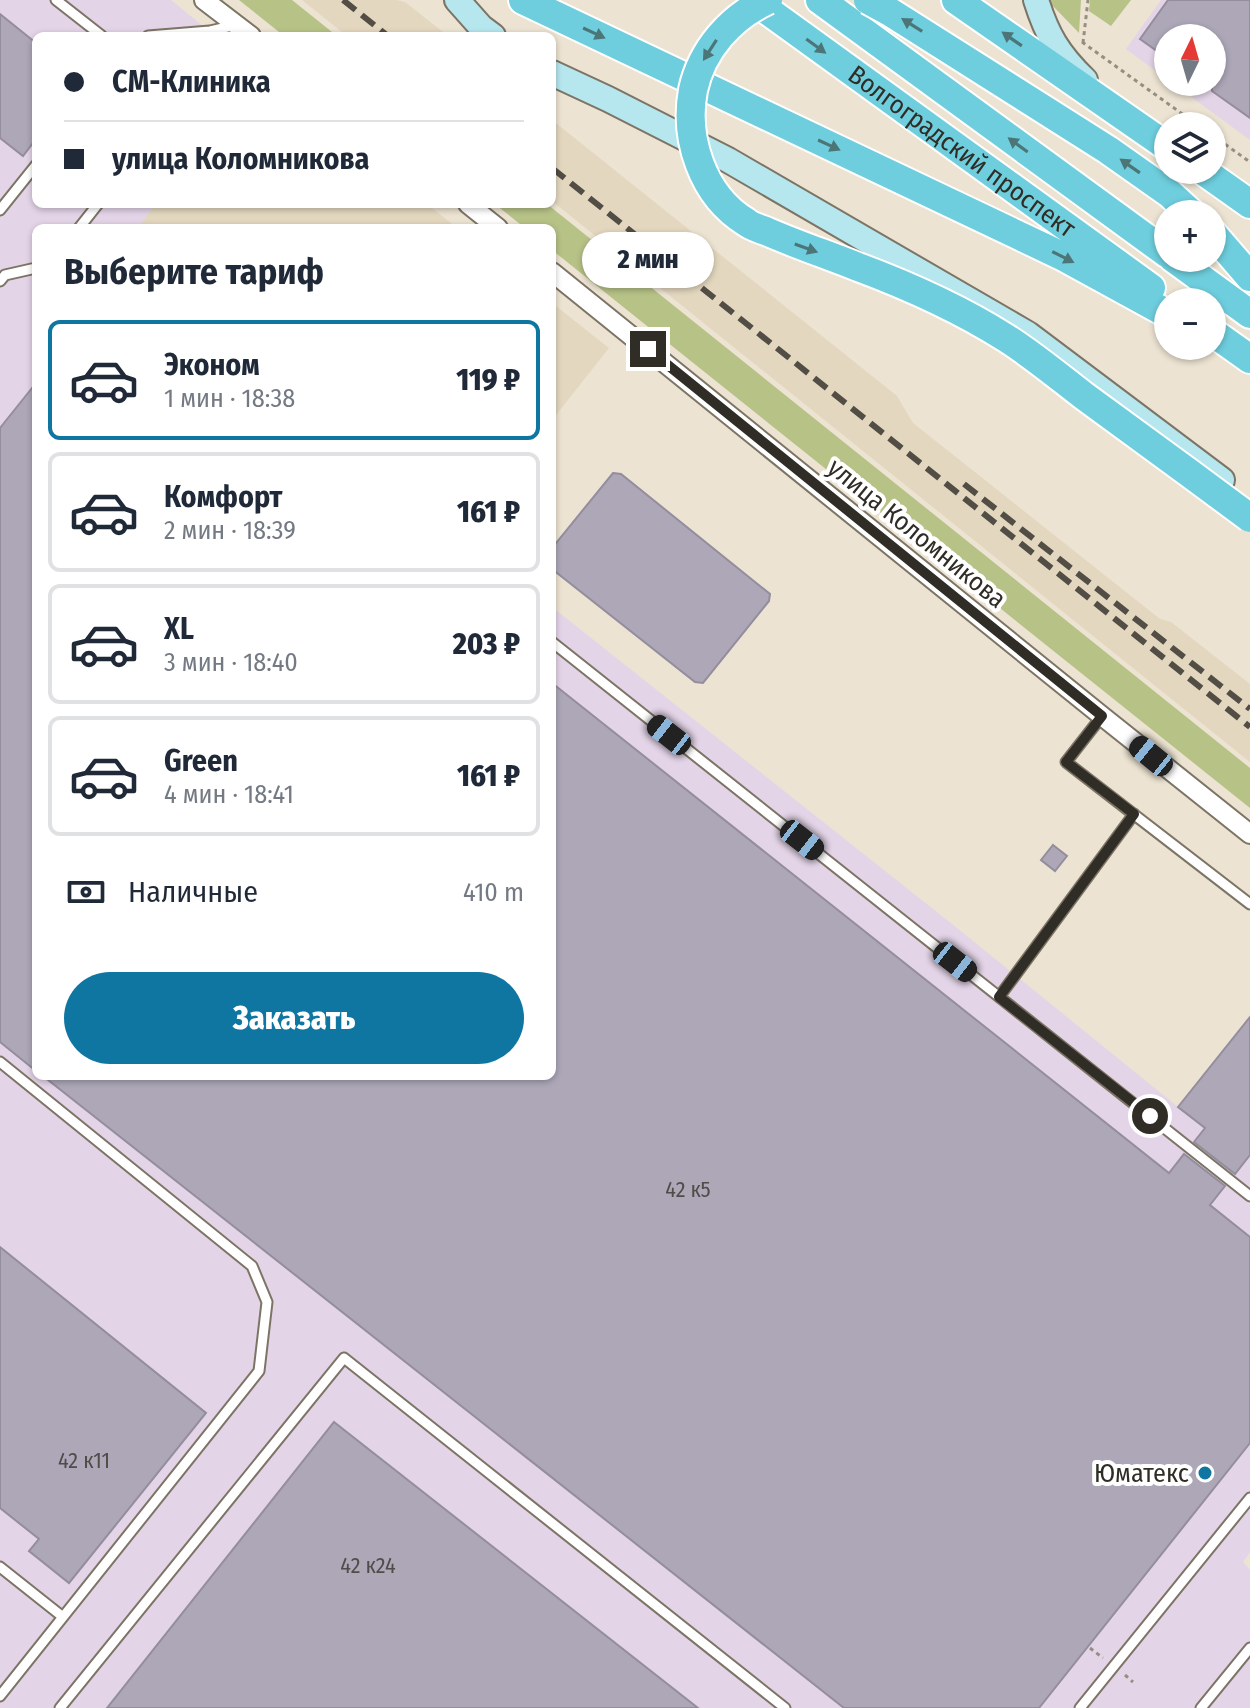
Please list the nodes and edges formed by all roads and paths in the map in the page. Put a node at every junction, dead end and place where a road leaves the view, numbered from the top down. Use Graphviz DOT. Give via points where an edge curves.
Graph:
graph roads {
  1 [pos="56,0"];
  2 [pos="204,0"];
  3 [pos="457,0"];
  4 [pos="523,0"];
  5 [pos="753,0"];
  6 [pos="768,0"];
  7 [pos="820,0"];
  8 [pos="868,0"];
  9 [pos="956,0"];
  10 [pos="1036,0"];
  11 [pos="1088,0"];
  12 [pos="97,32"];
  13 [pos="198,32"];
  14 [pos="238,32"];
  15 [pos="488,32"];
  16 [pos="902,60"];
  17 [pos="556,75"];
  18 [pos="1179,112"];
  19 [pos="1154,131"];
  20 [pos="1154,137"];
  21 [pos="1226,145"];
  22 [pos="1250,162"];
  23 [pos="32,170"];
  24 [pos="1226,177"];
  25 [pos="1222,184"];
  26 [pos="1250,193"];
  27 [pos="1177,200"];
  28 [pos="1250,204"];
  29 [pos="95,208"];
  30 [pos="473,208"];
  31 [pos="0,210"];
  32 [pos="82,224"];
  33 [pos="493,224"];
  34 [pos="1154,244"];
  35 [pos="1226,249"];
  36 [pos="32,269"];
  37 [pos="1192,272"];
  38 [pos="556,275"];
  39 [pos="1250,277"];
  40 [pos="0,281"];
  41 [pos="1154,290"];
  42 [pos="1154,306"];
  43 [pos="1250,314"];
  44 [pos="1226,342"];
  45 [pos="1226,346"];
  46 [pos="1249,358"];
  47 [pos="1250,501"];
  48 [pos="1250,518"];
  49 [pos="556,645"];
  50 [pos="1102,716"];
  51 [pos="1134,814"];
  52 [pos="1250,834"];
  53 [pos="1250,904"];
  54 [pos="999,997"];
  55 [pos="0,1062"];
  56 [pos="1250,1196"];
  57 [pos="1250,1498"];
  58 [pos="0,1567"];
  59 [pos="63,1617"];
  60 [pos="1250,1648"];
  61 [pos="0,1696"];
  62 [pos="60,1708"];
  63 [pos="785,1708"];
  64 [pos="1080,1708"];
  65 [pos="1201,1708"];
  1 -- 12 [label="lane"];
  2 -- 14 [label="street"];
  3 -- 15 [label="main road"];
  4 -- 42 [label="main road, one-way" via="1062,256"];
  5 -- 41 [label="main road, Волгоградский проспект, one-way"];
  6 -- 48 [label="main road, one-way, bridge" via="725,29 695,81 692,141 706,178 730,210 795,244 933,298 1006,338"];
  7 -- 16 [label="main road, Волгоградский проспект"];
  8 -- 16 [label="main road" via="875,24"];
  27 -- 8 [label="main road, one-way, bridge" via="1108,150"];
  20 -- 9 [label="main road, one-way"];
  10 -- 19 [label="main road" via="1065,61 1101,96"];
  11 -- 18 [label="path" via="1083,43"];
  13 -- 14 [label="lane"];
  34 -- 16 [label="main road, Волгоградский проспект, one-way"];
  17 -- 47 [label="main road" via="728,160 1028,334"];
  21 -- 22 [label="path"];
  23 -- 31 [label="lane"];
  24 -- 26 [label="main road"];
  25 -- 28 [label="main road"];
  29 -- 32 [label="lane"];
  30 -- 33 [label="street"];
  35 -- 39 [label="main road"];
  36 -- 40 [label="lane"];
  37 -- 43 [label="main road"];
  38 -- 50 [label="street, улица Коломникова"];
  44 -- 46 [label="main road"];
  45 -- 46 [label="main road"];
  49 -- 54 [label="lane"];
  50 -- 51 [label="lane" via="1066,762"];
  50 -- 52 [label="street, улица Коломникова"];
  51 -- 53 [label="lane"];
  51 -- 54 [label="lane"];
  54 -- 56 [label="lane"];
  55 -- 59 [label="lane" via="252,1266 267,1302 259,1371"];
  57 -- 64 [label="lane"];
  58 -- 59 [label="lane"];
  59 -- 61 [label="lane"];
  60 -- 65 [label="lane"];
  62 -- 63 [label="lane" via="344,1358"];
}
